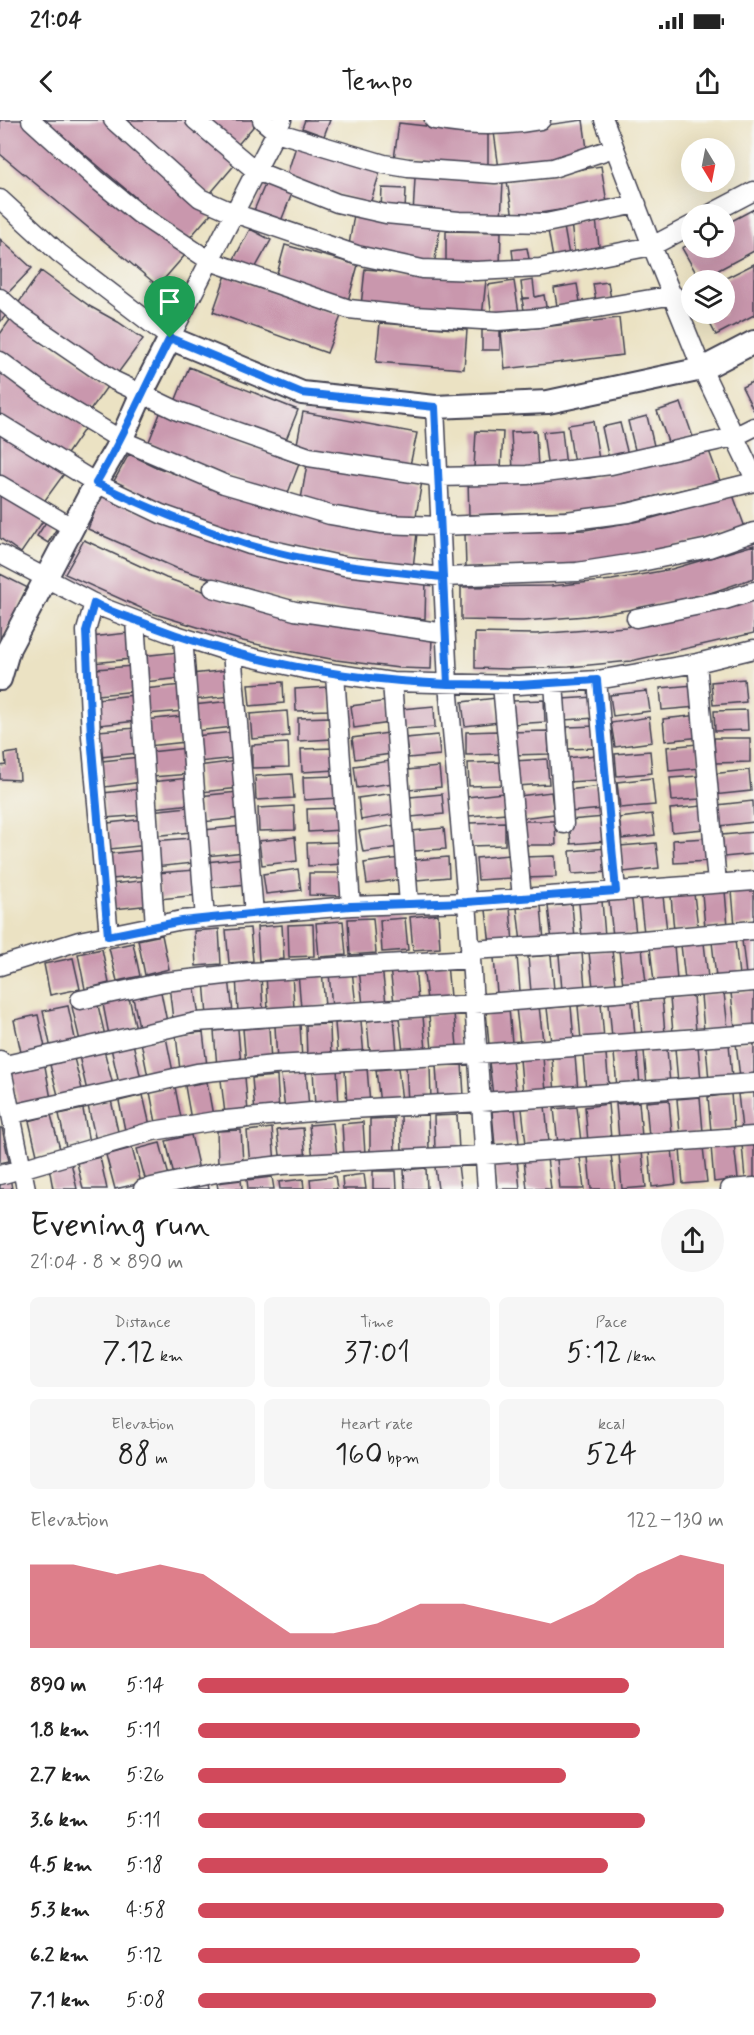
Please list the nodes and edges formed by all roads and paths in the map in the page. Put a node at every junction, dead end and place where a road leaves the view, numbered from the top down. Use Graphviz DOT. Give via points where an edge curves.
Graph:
graph roads {
  1 [pos="31,120"];
  2 [pos="112,120"];
  3 [pos="195,120"];
  4 [pos="434,120"];
  5 [pos="541,120"];
  6 [pos="604,120"];
  7 [pos="273,124"];
  8 [pos="614,148"];
  9 [pos="256,171"];
  10 [pos="754,191"];
  11 [pos="0,199"];
  12 [pos="637,204"];
  13 [pos="729,204"];
  14 [pos="234,213"];
  15 [pos="681,231"];
  16 [pos="652,246"];
  17 [pos="210,261"];
  18 [pos="674,295"];
  19 [pos="0,298"];
  20 [pos="170,338"];
  21 [pos="754,342"];
  22 [pos="0,361"];
  23 [pos="702,369"];
  24 [pos="142,393"];
  25 [pos="435,407"];
  26 [pos="0,424"];
  27 [pos="754,427"];
  28 [pos="734,437"];
  29 [pos="121,441"];
  30 [pos="438,477"];
  31 [pos="754,479"];
  32 [pos="96,483"];
  33 [pos="0,485"];
  34 [pos="441,526"];
  35 [pos="73,528"];
  36 [pos="754,532"];
  37 [pos="0,554"];
  38 [pos="443,577"];
  39 [pos="47,579"];
  40 [pos="213,588"];
  41 [pos="754,591"];
  42 [pos="94,603"];
  43 [pos="636,618"];
  44 [pos="135,620"];
  45 [pos="445,633"];
  46 [pos="183,637"];
  47 [pos="754,649"];
  48 [pos="232,652"];
  49 [pos="697,663"];
  50 [pos="335,674"];
  51 [pos="0,679"];
  52 [pos="597,680"];
  53 [pos="392,682"];
  54 [pos="554,683"];
  55 [pos="448,684"];
  56 [pos="502,685"];
  57 [pos="564,824"];
  58 [pos="754,880"];
  59 [pos="717,883"];
  60 [pos="616,891"];
  61 [pos="522,898"];
  62 [pos="467,902"];
  63 [pos="409,904"];
  64 [pos="351,906"];
  65 [pos="254,914"];
  66 [pos="205,919"];
  67 [pos="155,926"];
  68 [pos="754,930"];
  69 [pos="108,936"];
  70 [pos="471,955"];
  71 [pos="0,966"];
  72 [pos="754,982"];
  73 [pos="80,1000"];
  74 [pos="474,1004"];
  75 [pos="754,1034"];
  76 [pos="477,1054"];
  77 [pos="1,1063"];
  78 [pos="754,1083"];
  79 [pos="481,1102"];
  80 [pos="12,1114"];
  81 [pos="754,1136"];
  82 [pos="485,1155"];
  83 [pos="21,1170"];
  84 [pos="0,1175"];
  85 [pos="754,1187"];
  86 [pos="26,1189"];
  87 [pos="143,1189"];
  88 [pos="487,1189"];
  89 [pos="730,1189"];
  1 -- 17 [label="street" via="139,213"];
  2 -- 14 [label="street" via="200,198"];
  3 -- 9 [label="street"];
  4 -- 5 [label="street" via="465,126 504,126"];
  6 -- 8 [label="street"];
  7 -- 8 [label="street" via="384,164 408,168 495,174 554,168"];
  7 -- 9 [label="street"];
  8 -- 12 [label="street"];
  9 -- 12 [label="street" via="337,202 416,218 546,223"];
  9 -- 14 [label="street"];
  10 -- 13 [label="street"];
  11 -- 20 [label="street" via="59,253"];
  12 -- 16 [label="street"];
  14 -- 16 [label="street" via="357,255 422,269 540,268"];
  14 -- 17 [label="street"];
  15 -- 16 [label="street"];
  16 -- 18 [label="street"];
  17 -- 18 [label="street" via="349,309 414,316 498,321 538,318"];
  17 -- 20 [label="street"];
  18 -- 23 [label="street"];
  19 -- 24 [label="street" via="21,317 113,380"];
  20 -- 24 [label="street"];
  20 -- 25 [label="street" via="302,393"];
  21 -- 23 [label="street"];
  22 -- 29 [label="street"];
  23 -- 25 [label="street" via="548,402"];
  23 -- 28 [label="street"];
  24 -- 29 [label="street"];
  24 -- 30 [label="street" via="178,411 309,457"];
  25 -- 30 [label="street"];
  26 -- 32 [label="street"];
  27 -- 28 [label="street"];
  28 -- 30 [label="street" via="611,465 527,476"];
  28 -- 31 [label="street"];
  29 -- 32 [label="street"];
  29 -- 34 [label="street" via="224,484 330,515 381,524"];
  30 -- 34 [label="street"];
  31 -- 34 [label="street" via="628,513 566,521"];
  32 -- 35 [label="street"];
  32 -- 38 [label="street" via="161,514 250,545 344,566"];
  33 -- 35 [label="street"];
  34 -- 38 [label="street"];
  35 -- 39 [label="street"];
  36 -- 38 [label="street" via="709,548 578,572"];
  37 -- 39 [label="street"];
  38 -- 45 [label="street"];
  39 -- 42 [label="street"];
  39 -- 51 [label="street" via="9,648"];
  40 -- 45 [label="street" via="295,611"];
  41 -- 43 [label="street"];
  42 -- 44 [label="street"];
  42 -- 69 [label="street" via="86,631"];
  44 -- 46 [label="street"];
  44 -- 67 [label="street"];
  45 -- 55 [label="street"];
  46 -- 48 [label="street"];
  46 -- 66 [label="street"];
  47 -- 49 [label="street"];
  48 -- 50 [label="street"];
  48 -- 65 [label="street"];
  49 -- 52 [label="street"];
  49 -- 59 [label="street"];
  50 -- 53 [label="street"];
  50 -- 64 [label="street"];
  52 -- 54 [label="street"];
  52 -- 60 [label="street"];
  53 -- 55 [label="street"];
  53 -- 63 [label="street"];
  54 -- 56 [label="street"];
  54 -- 57 [label="street"];
  55 -- 56 [label="street"];
  55 -- 62 [label="street"];
  56 -- 61 [label="street"];
  58 -- 59 [label="street"];
  59 -- 60 [label="street"];
  60 -- 61 [label="street"];
  61 -- 62 [label="street"];
  62 -- 63 [label="street"];
  62 -- 70 [label="street"];
  63 -- 64 [label="street"];
  64 -- 65 [label="street"];
  65 -- 66 [label="street"];
  66 -- 67 [label="street"];
  67 -- 69 [label="street"];
  68 -- 70 [label="street"];
  69 -- 71 [label="street" via="78,940"];
  70 -- 73 [label="street" via="164,982"];
  70 -- 74 [label="street"];
  72 -- 74 [label="street"];
  74 -- 76 [label="street"];
  74 -- 77 [label="street" via="196,1022"];
  75 -- 76 [label="street"];
  76 -- 79 [label="street"];
  76 -- 80 [label="street" via="197,1073"];
  77 -- 80 [label="street"];
  78 -- 79 [label="street"];
  79 -- 82 [label="street"];
  79 -- 83 [label="street" via="215,1121 153,1131"];
  80 -- 83 [label="street"];
  81 -- 82 [label="street"];
  82 -- 87 [label="street" via="282,1165 220,1172"];
  82 -- 88 [label="street"];
  83 -- 84 [label="street"];
  83 -- 86 [label="street"];
  85 -- 89 [label="street"];
}
